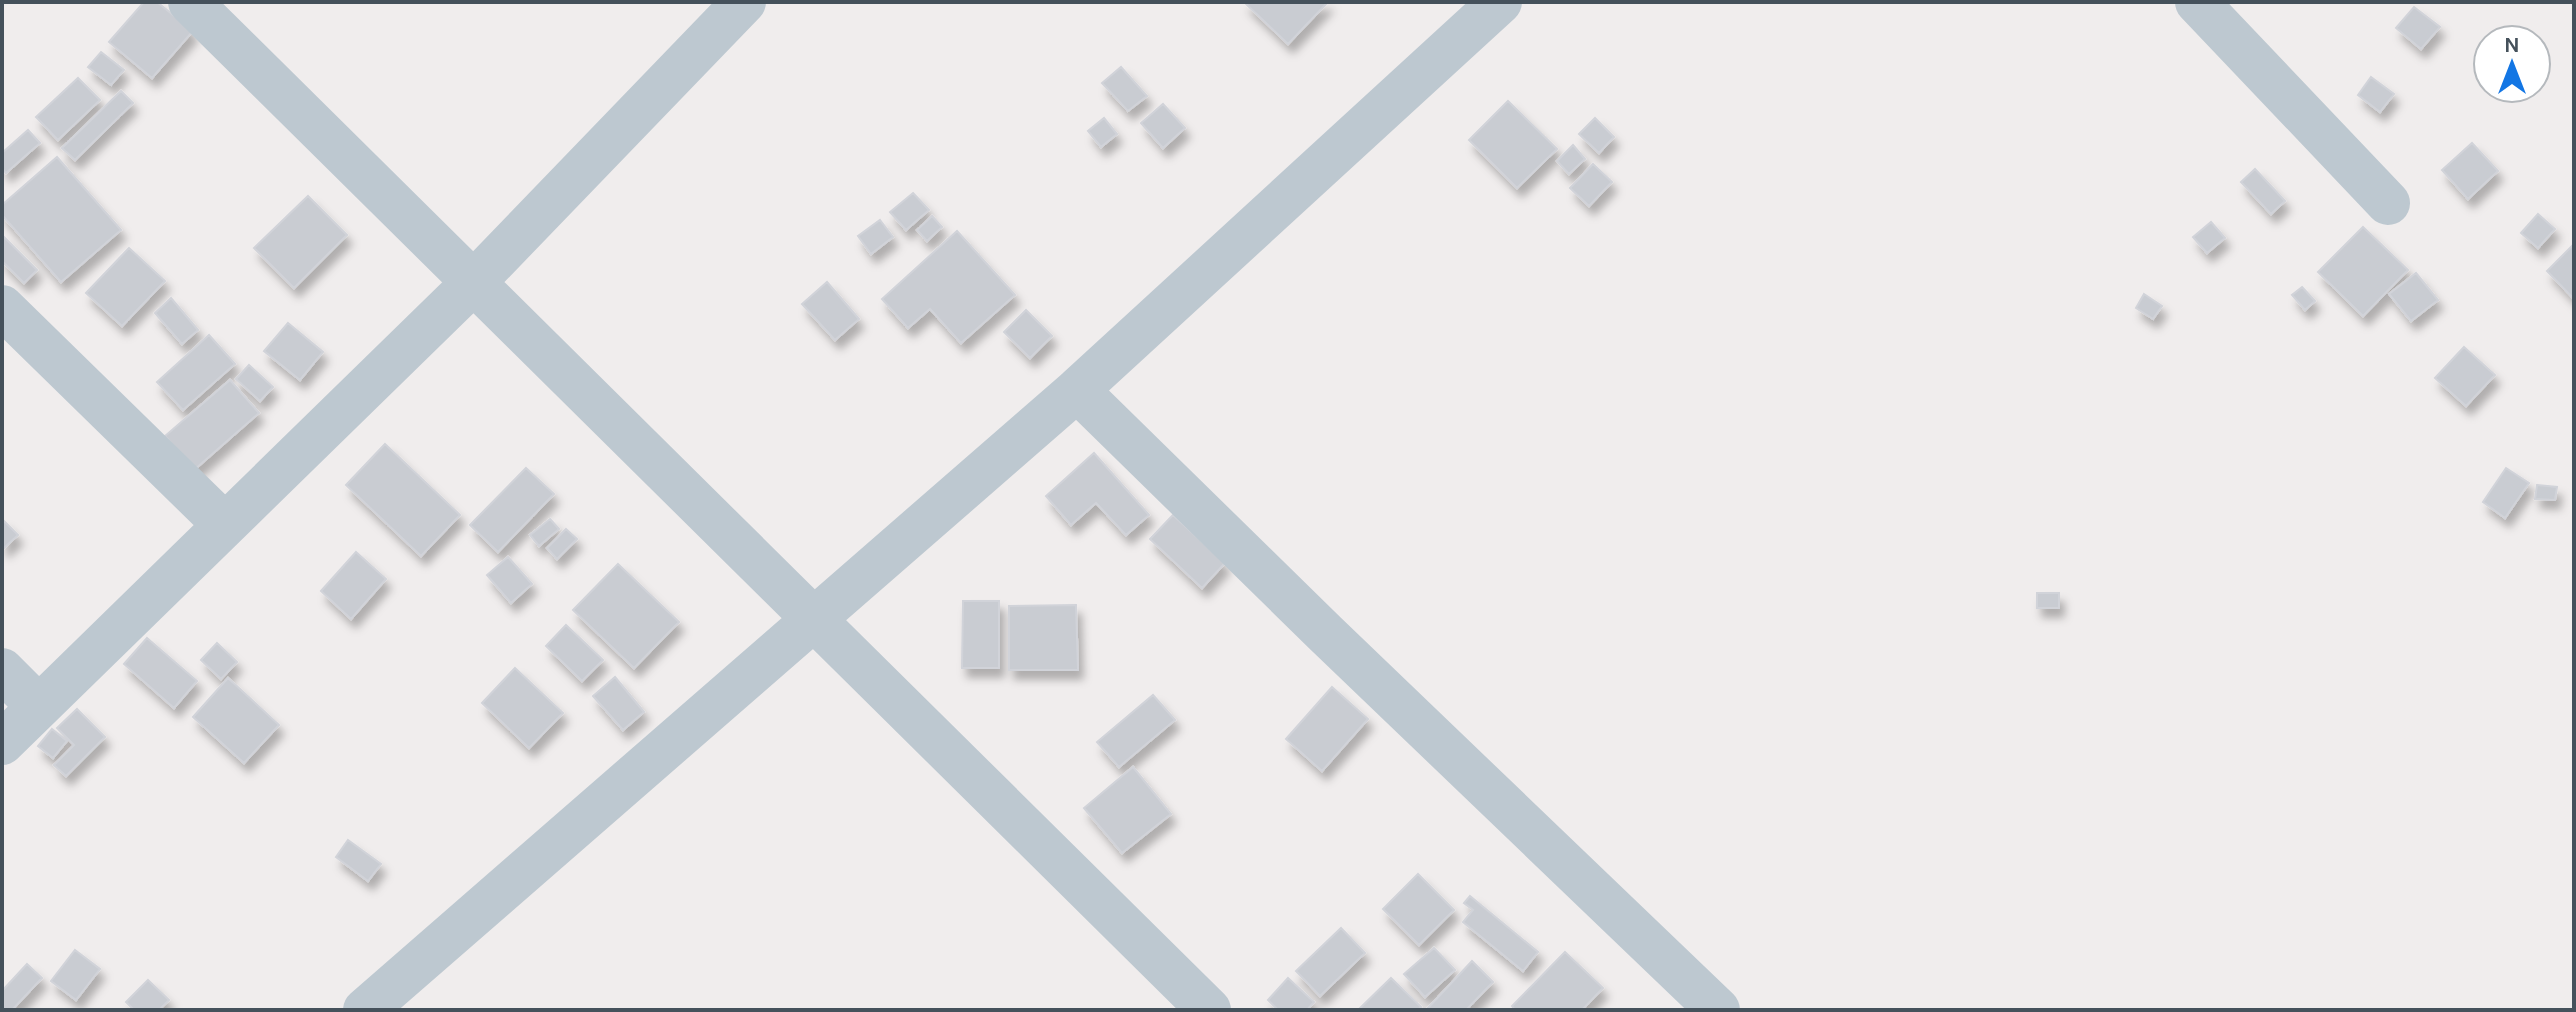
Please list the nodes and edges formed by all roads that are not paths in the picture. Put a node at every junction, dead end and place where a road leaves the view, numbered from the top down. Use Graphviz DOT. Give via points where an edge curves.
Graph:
graph roads {
  1 [pos="190,2"];
  2 [pos="1500,2"];
  3 [pos="2197,2"];
  4 [pos="734,6"];
  5 [pos="2388,203"];
  6 [pos="474,282"];
  7 [pos="2,307"];
  8 [pos="1077,390"];
  9 [pos="225,525"];
  10 [pos="815,618"];
  11 [pos="2,670"];
  12 [pos="39,707"];
  13 [pos="2,743"];
  14 [pos="365,1010"];
  15 [pos="1209,1010"];
  16 [pos="1718,1010"];
  1 -- 6 [label="street"];
  2 -- 8 [label="street"];
  3 -- 5 [label="street"];
  4 -- 6 [label="street"];
  6 -- 9 [label="street"];
  6 -- 10 [label="street"];
  7 -- 9 [label="street"];
  8 -- 10 [label="street"];
  8 -- 16 [label="street"];
  9 -- 12 [label="street"];
  10 -- 14 [label="street"];
  10 -- 15 [label="street"];
  11 -- 12 [label="street"];
  12 -- 13 [label="street"];
}
